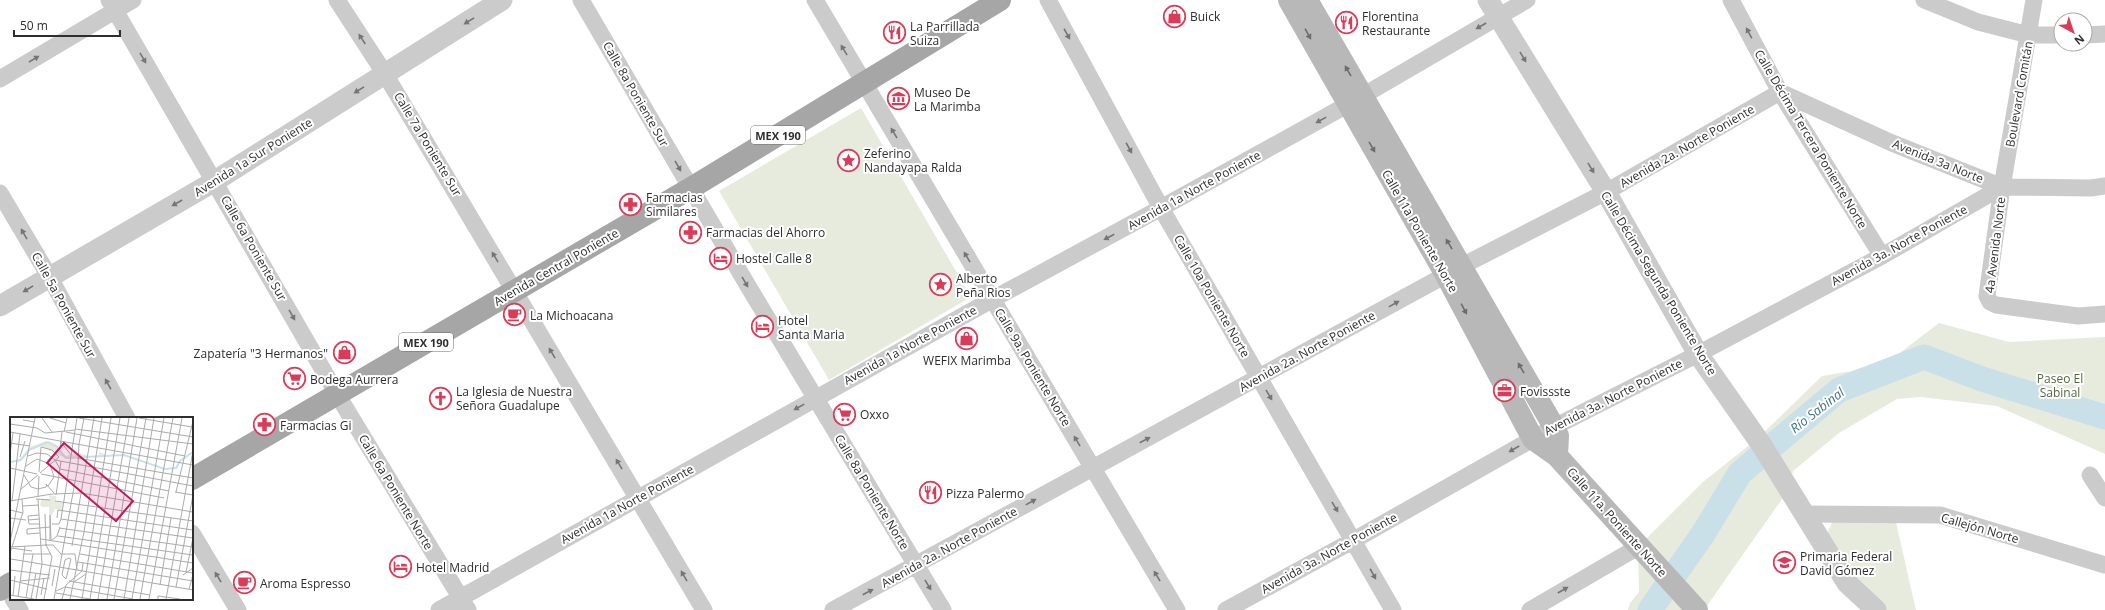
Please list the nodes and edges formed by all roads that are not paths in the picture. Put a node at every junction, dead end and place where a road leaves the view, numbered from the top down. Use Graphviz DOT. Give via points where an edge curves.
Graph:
graph roads {
  1 [pos="133,0"];
  2 [pos="337,0"];
  3 [pos="502,0"];
  4 [pos="581,0"];
  5 [pos="815,0"];
  6 [pos="1000,0"];
  7 [pos="1048,0"];
  8 [pos="1289,0"];
  9 [pos="1307,0"];
  10 [pos="1527,0"];
  11 [pos="1731,0"];
  12 [pos="1924,0"];
  13 [pos="2034,0"];
  14 [pos="112,5"];
  15 [pos="1493,8"];
  16 [pos="2105,34"];
  17 [pos="2029,35"];
  18 [pos="2053,35"];
  19 [pos="2093,35"];
  20 [pos="385,74"];
  21 [pos="0,79"];
  22 [pos="864,83"];
  23 [pos="1780,92"];
  24 [pos="1355,100"];
  25 [pos="215,181"];
  26 [pos="2105,186"];
  27 [pos="2002,187"];
  28 [pos="691,188"];
  29 [pos="1606,192"];
  30 [pos="0,193"];
  31 [pos="1162,208"];
  32 [pos="1882,256"];
  33 [pos="1454,270"];
  34 [pos="49,276"];
  35 [pos="515,291"];
  36 [pos="993,299"];
  37 [pos="0,306"];
  38 [pos="2105,314"];
  39 [pos="1698,354"];
  40 [pos="1259,378"];
  41 [pos="337,394"];
  42 [pos="816,398"];
  43 [pos="126,417"];
  44 [pos="1554,427"];
  45 [pos="1533,439"];
  46 [pos="1557,456"];
  47 [pos="1093,468"];
  48 [pos="2090,475"];
  49 [pos="193,478"];
  50 [pos="638,497"];
  51 [pos="2105,498"];
  52 [pos="1804,514"];
  53 [pos="193,535"];
  54 [pos="1354,540"];
  55 [pos="1638,547"];
  56 [pos="2105,565"];
  57 [pos="917,566"];
  58 [pos="1847,583"];
  59 [pos="14,600"];
  60 [pos="464,604"];
  61 [pos="1696,609"];
  62 [pos="20,610"];
  63 [pos="238,610"];
  64 [pos="439,610"];
  65 [pos="704,610"];
  66 [pos="833,610"];
  67 [pos="943,610"];
  68 [pos="1177,610"];
  69 [pos="1226,610"];
  70 [pos="1393,610"];
  71 [pos="1530,610"];
  72 [pos="1855,610"];
  73 [pos="1876,610"];
  1 -- 14 [label="street"];
  20 -- 2 [label="street, Calle 7a Poniente Sur, one-way"];
  3 -- 20 [label="street, Avenida 1a Sur Poniente, one-way"];
  4 -- 28 [label="street, Calle 8a Poniente Sur, one-way"];
  22 -- 5 [label="street, Calle 9a. Poniente Norte, one-way"];
  6 -- 22 [label="main road, Avenida Central Poniente / MEX 190"];
  7 -- 31 [label="street, Calle 10a Poniente Norte, one-way"];
  8 -- 24 [label="main road, Calle 11a Poniente Norte, one-way"];
  24 -- 9 [label="main road, Calle 11a Poniente Norte, one-way"];
  10 -- 15 [label="street, Avenida 1a Norte Poniente"];
  23 -- 11 [label="street, Calle Décima Tercera Poniente Norte, one-way"];
  12 -- 17 [label="street" via="1978,22"];
  13 -- 17 [label="street, Boulevard Comitán"];
  21 -- 14 [label="street, one-way"];
  14 -- 25 [label="street, Calle 6a Poniente Sur, one-way"];
  15 -- 24 [label="street, Avenida 1a Norte Poniente, one-way"];
  15 -- 29 [label="street, Calle Décima Segunda Poniente Norte, one-way"];
  16 -- 19 [label="street"];
  17 -- 18 [label="street"];
  17 -- 27 [label="street, Boulevard Comitán"];
  20 -- 25 [label="street, Avenida 1a Sur Poniente, one-way"];
  35 -- 20 [label="street, Calle 7a Poniente Sur, one-way"];
  22 -- 28 [label="main road, Avenida Central Poniente / MEX 190"];
  36 -- 22 [label="street, Calle 9a. Poniente Norte, one-way"];
  23 -- 27 [label="street, Avenida 3a Norte" via="1892,144"];
  23 -- 29 [label="street, Avenida 2a. Norte Poniente"];
  23 -- 32 [label="street, Calle Décima Tercera Poniente Norte"];
  24 -- 31 [label="street, Avenida 1a Norte Poniente, one-way"];
  24 -- 33 [label="main road, Calle 11a Poniente Norte"];
  25 -- 34 [label="street, Avenida 1a Sur Poniente, one-way"];
  25 -- 41 [label="street, Calle 6a Poniente Sur, one-way"];
  26 -- 27 [label="street, Avenida 3a Norte"];
  27 -- 32 [label="street, Avenida 3a. Norte Poniente"];
  27 -- 38 [label="street, 4a Avenida Norte" via="1987,296 1990,302 1996,305 2078,316"];
  28 -- 35 [label="main road, Avenida Central Poniente / MEX 190"];
  28 -- 42 [label="street, Calle 8a Poniente Norte, one-way"];
  29 -- 33 [label="street, Avenida 2a. Norte Poniente"];
  29 -- 39 [label="street, Calle Décima Segunda Poniente Norte"];
  34 -- 30 [label="street, Calle 5a Poniente Sur, one-way"];
  31 -- 36 [label="street, Avenida 1a Norte Poniente, one-way"];
  31 -- 40 [label="street, Calle 10a Poniente Norte"];
  32 -- 39 [label="street, Avenida 3a. Norte Poniente"];
  40 -- 33 [label="street, Avenida 2a. Norte Poniente, one-way"];
  44 -- 33 [label="main road, Calle 11a Poniente Norte, one-way"];
  33 -- 45 [label="main road, Calle 11a Poniente Norte, one-way"];
  34 -- 37 [label="street, Avenida 1a Sur Poniente, one-way"];
  43 -- 34 [label="street, Calle 5a Poniente Sur, one-way"];
  35 -- 41 [label="main road, Avenida Central Poniente / MEX 190"];
  50 -- 35 [label="street, Calle 7a Poniente Sur, one-way"];
  36 -- 42 [label="street, Avenida 1a Norte Poniente"];
  47 -- 36 [label="street, Calle 9a. Poniente Norte, one-way"];
  39 -- 44 [label="street, Avenida 3a. Norte Poniente"];
  39 -- 52 [label="street, Calle Décima Segunda Poniente Norte" via="1761,444"];
  47 -- 40 [label="street, Avenida 2a. Norte Poniente, one-way"];
  40 -- 54 [label="street, Calle 10a Poniente Norte, one-way"];
  41 -- 49 [label="main road, Avenida Central Poniente / MEX 190"];
  41 -- 60 [label="street, Calle 6a Poniente Norte"];
  42 -- 50 [label="street, Avenida 1a Norte Poniente, one-way"];
  42 -- 57 [label="street, Calle 8a Poniente Norte"];
  44 -- 45 [label="street, Avenida 3a. Norte Poniente"];
  44 -- 46 [label="main road" via="1558,436"];
  45 -- 46 [label="main road, Calle 11a Poniente Norte"];
  45 -- 54 [label="street, Avenida 3a. Norte Poniente, one-way"];
  46 -- 55 [label="main road, Calle 11a. Poniente Norte"];
  57 -- 47 [label="street, Avenida 2a. Norte Poniente, one-way"];
  68 -- 47 [label="street, Calle 9a. Poniente Norte, one-way"];
  48 -- 51 [label="street"];
  50 -- 60 [label="street, Avenida 1a Norte Poniente"];
  65 -- 50 [label="street, Calle 7a Poniente Sur, one-way"];
  52 -- 56 [label="street, Callejón Norte" via="1940,515"];
  52 -- 58 [label="street, Calle Décima Segunda Poniente Norte"];
  63 -- 53 [label="street, one-way"];
  54 -- 69 [label="street, Avenida 3a. Norte Poniente"];
  54 -- 70 [label="street, Calle 10a Poniente Norte, one-way"];
  55 -- 61 [label="main road, Calle 11a. Poniente Norte"];
  71 -- 55 [label="street, one-way"];
  66 -- 57 [label="street, Avenida 2a. Norte Poniente, one-way"];
  57 -- 67 [label="street, Calle 8a Poniente Norte, one-way"];
  58 -- 72 [label="street, Calle Décima Segunda Poniente Norte"];
  58 -- 73 [label="street, Calle Décima Segunda Poniente Norte"];
  59 -- 62 [label="street"];
  60 -- 64 [label="street, Avenida 1a Norte Poniente"];
}
